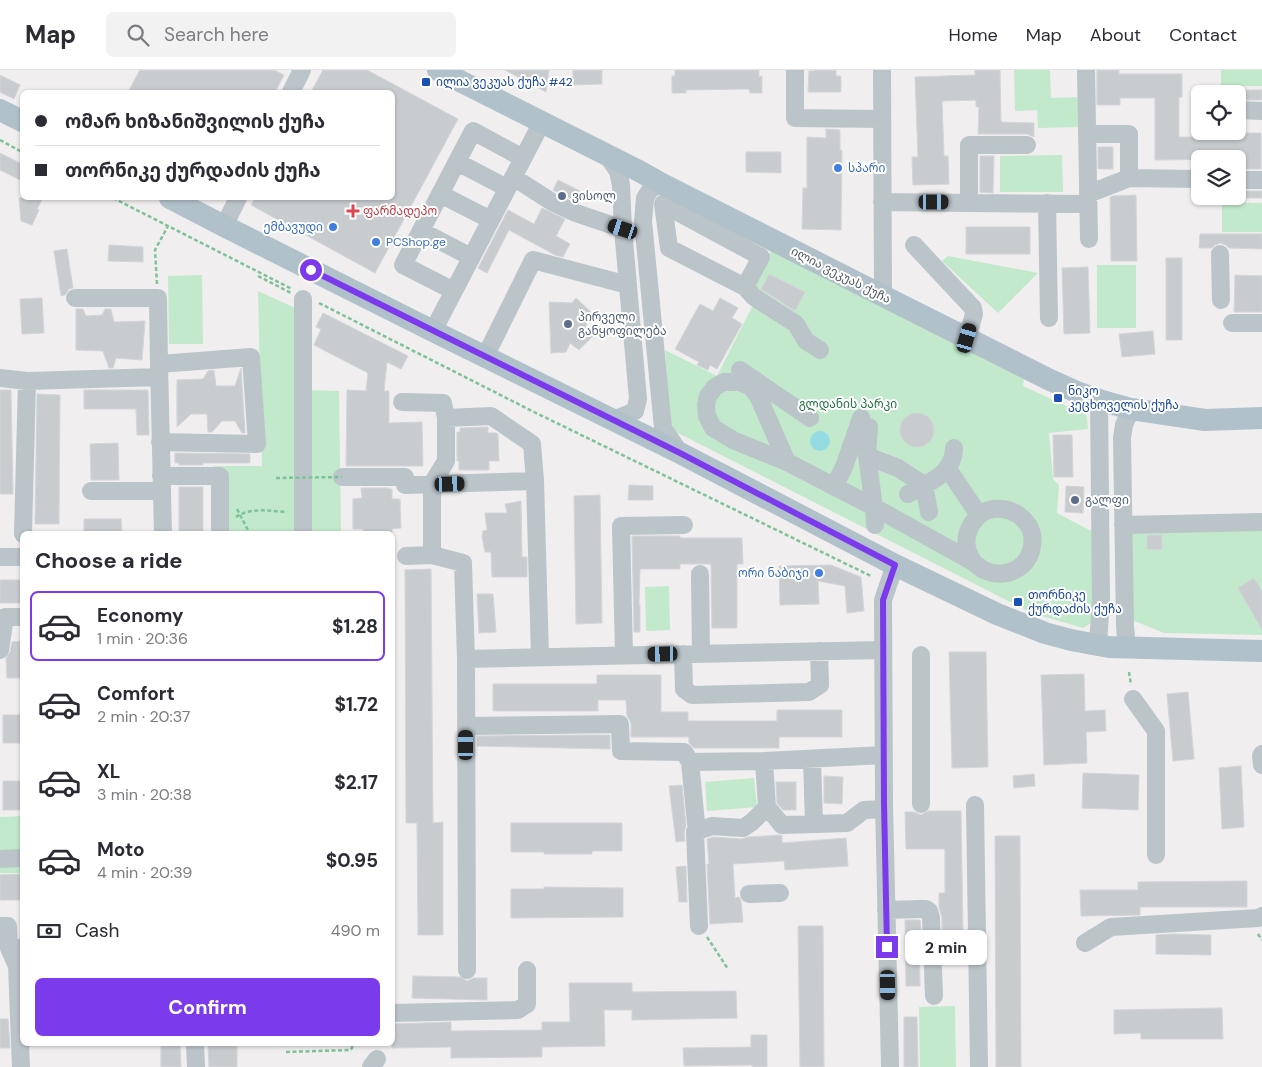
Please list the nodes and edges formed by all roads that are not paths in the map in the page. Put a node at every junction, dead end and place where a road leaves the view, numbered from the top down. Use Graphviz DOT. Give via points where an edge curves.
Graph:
graph roads {
  1 [pos="302,70"];
  2 [pos="438,70"];
  3 [pos="795,70"];
  4 [pos="882,70"];
  5 [pos="1086,70"];
  6 [pos="292,90"];
  7 [pos="0,110"];
  8 [pos="1246,110"];
  9 [pos="1262,110"];
  10 [pos="882,118"];
  11 [pos="20,120"];
  12 [pos="542,122"];
  13 [pos="1087,134"];
  14 [pos="1027,145"];
  15 [pos="606,154"];
  16 [pos="523,158"];
  17 [pos="457,162"];
  18 [pos="1129,178"];
  19 [pos="1191,179"];
  20 [pos="1246,180"];
  21 [pos="1262,180"];
  22 [pos="510,183"];
  23 [pos="664,185"];
  24 [pos="440,194"];
  25 [pos="1088,199"];
  26 [pos="174,200"];
  27 [pos="237,200"];
  28 [pos="882,202"];
  29 [pos="968,203"];
  30 [pos="1047,203"];
  31 [pos="490,220"];
  32 [pos="643,221"];
  33 [pos="666,225"];
  34 [pos="224,226"];
  35 [pos="623,229"];
  36 [pos="421,231"];
  37 [pos="1088,239"];
  38 [pos="914,245"];
  39 [pos="1220,254"];
  40 [pos="471,257"];
  41 [pos="628,285"];
  42 [pos="745,286"];
  43 [pos="454,291"];
  44 [pos="883,296"];
  45 [pos="304,297"];
  46 [pos="75,298"];
  47 [pos="1221,300"];
  48 [pos="1049,318"];
  49 [pos="1232,323"];
  50 [pos="1262,323"];
  51 [pos="433,331"];
  52 [pos="967,338"];
  53 [pos="820,350"];
  54 [pos="485,357"];
  55 [pos="740,370"];
  56 [pos="159,371"];
  57 [pos="0,378"];
  58 [pos="26,381"];
  59 [pos="1099,400"];
  60 [pos="402,402"];
  61 [pos="1131,409"];
  62 [pos="446,418"];
  63 [pos="810,418"];
  64 [pos="1262,418"];
  65 [pos="613,420"];
  66 [pos="160,442"];
  67 [pos="954,448"];
  68 [pos="680,453"];
  69 [pos="867,456"];
  70 [pos="787,462"];
  71 [pos="948,469"];
  72 [pos="342,477"];
  73 [pos="535,481"];
  74 [pos="161,483"];
  75 [pos="432,484"];
  76 [pos="924,485"];
  77 [pos="834,487"];
  78 [pos="91,491"];
  79 [pos="908,494"];
  80 [pos="874,508"];
  81 [pos="929,512"];
  82 [pos="974,521"];
  83 [pos="1262,522"];
  84 [pos="684,525"];
  85 [pos="875,525"];
  86 [pos="1123,525"];
  87 [pos="23,531"];
  88 [pos="163,531"];
  89 [pos="220,531"];
  90 [pos="303,531"];
  91 [pos="930,538"];
  92 [pos="432,555"];
  93 [pos="406,556"];
  94 [pos="0,557"];
  95 [pos="20,557"];
  96 [pos="974,562"];
  97 [pos="895,565"];
  98 [pos="700,574"];
  99 [pos="20,617"];
  100 [pos="1098,645"];
  101 [pos="1127,648"];
  102 [pos="0,650"];
  103 [pos="883,650"];
  104 [pos="819,651"];
  105 [pos="1262,651"];
  106 [pos="683,654"];
  107 [pos="701,654"];
  108 [pos="624,655"];
  109 [pos="921,655"];
  110 [pos="540,657"];
  111 [pos="466,659"];
  112 [pos="1132,698"];
  113 [pos="466,726"];
  114 [pos="1262,754"];
  115 [pos="884,755"];
  116 [pos="812,759"];
  117 [pos="764,761"];
  118 [pos="690,762"];
  119 [pos="1262,765"];
  120 [pos="921,804"];
  121 [pos="975,805"];
  122 [pos="767,807"];
  123 [pos="884,809"];
  124 [pos="696,823"];
  125 [pos="814,824"];
  126 [pos="1156,855"];
  127 [pos="0,858"];
  128 [pos="20,858"];
  129 [pos="780,893"];
  130 [pos="749,894"];
  131 [pos="886,910"];
  132 [pos="1262,916"];
  133 [pos="0,926"];
  134 [pos="700,926"];
  135 [pos="1085,943"];
  136 [pos="16,948"];
  137 [pos="467,970"];
  138 [pos="528,970"];
  139 [pos="934,996"];
  140 [pos="395,1013"];
  141 [pos="20,1042"];
  142 [pos="20,1046"];
  143 [pos="196,1046"];
  144 [pos="21,1067"];
  145 [pos="196,1067"];
  146 [pos="890,1067"];
  147 [pos="979,1067"];
  1 -- 6 [label="street"];
  2 -- 12 [label="main road, ილია ვეკუას ქუჩა"];
  3 -- 10 [label="street" via="795,118"];
  4 -- 10 [label="street"];
  5 -- 13 [label="street"];
  7 -- 11 [label="main road"];
  8 -- 9 [label="street"];
  10 -- 28 [label="street"];
  12 -- 15 [label="main road, ილია ვეკუას ქუჩა"];
  12 -- 16 [label="street"];
  13 -- 18 [label="street" via="1129,134"];
  13 -- 25 [label="street"];
  14 -- 29 [label="street" via="969,144"];
  15 -- 23 [label="main road, ილია ვეკუას ქუჩა"];
  15 -- 35 [label="street" via="618,171"];
  16 -- 17 [label="street" via="473,131"];
  16 -- 22 [label="street"];
  17 -- 22 [label="street"];
  17 -- 24 [label="street"];
  18 -- 19 [label="street"];
  18 -- 25 [label="street"];
  20 -- 21 [label="street"];
  22 -- 31 [label="street"];
  22 -- 35 [label="street" via="576,213"];
  23 -- 32 [label="street" via="652,187 645,198"];
  23 -- 44 [label="main road, ილია ვეკუას ქუჩა"];
  24 -- 31 [label="street"];
  24 -- 36 [label="street"];
  25 -- 30 [label="street"];
  25 -- 37 [label="street"];
  26 -- 34 [label="main road"];
  27 -- 34 [label="street"];
  28 -- 29 [label="street"];
  28 -- 44 [label="street"];
  29 -- 30 [label="street"];
  30 -- 48 [label="street"];
  31 -- 40 [label="street"];
  32 -- 33 [label="street"];
  32 -- 68 [label="street" via="663,428"];
  33 -- 42 [label="street" via="669,248"];
  33 -- 42 [label="street" via="662,204 761,257"];
  34 -- 51 [label="main road"];
  35 -- 41 [label="street"];
  36 -- 40 [label="street"];
  36 -- 43 [label="street" via="403,265"];
  38 -- 52 [label="street" via="973,308"];
  39 -- 47 [label="street"];
  40 -- 43 [label="street"];
  41 -- 54 [label="street" via="533,260"];
  41 -- 65 [label="street" via="638,399 635,411"];
  42 -- 53 [label="street" via="754,297 796,324 806,341"];
  43 -- 51 [label="street"];
  44 -- 52 [label="main road, ილია ვეკუას ქუჩა"];
  45 -- 90 [label="street"];
  46 -- 56 [label="street" via="158,298"];
  49 -- 50 [label="street"];
  51 -- 54 [label="main road"];
  52 -- 59 [label="main road, ილია ვეკუას ქუჩა" via="1048,379"];
  54 -- 65 [label="main road"];
  55 -- 63 [label="street"];
  56 -- 58 [label="street"];
  56 -- 66 [label="street"];
  56 -- 66 [label="street" via="251,357 257,444"];
  57 -- 58 [label="street"];
  58 -- 87 [label="street"];
  59 -- 61 [label="main road, ილია ვეკუას ქუჩა"];
  59 -- 100 [label="street" via="1101,599"];
  60 -- 62 [label="street" via="444,403"];
  61 -- 64 [label="main road, ილია ვეკუას ქუჩა" via="1205,420"];
  61 -- 86 [label="street" via="1122,438"];
  62 -- 73 [label="street" via="492,416 532,444"];
  62 -- 75 [label="street" via="446,461"];
  65 -- 68 [label="main road"];
  66 -- 74 [label="street"];
  67 -- 71 [label="street"];
  68 -- 97 [label="main road"];
  69 -- 76 [label="street" via="898,468"];
  69 -- 77 [label="street" via="865,422 847,447 844,467"];
  69 -- 80 [label="street"];
  70 -- 70 [label="street" via="758,396 750,386 724,382 715,387 706,405 706,416 713,428"];
  70 -- 77 [label="street"];
  71 -- 76 [label="street"];
  71 -- 82 [label="street"];
  72 -- 75 [label="street"];
  73 -- 75 [label="street"];
  73 -- 110 [label="street"];
  74 -- 78 [label="street"];
  74 -- 88 [label="street"];
  74 -- 89 [label="street" via="220,476"];
  75 -- 92 [label="street"];
  76 -- 79 [label="street"];
  76 -- 81 [label="street"];
  77 -- 80 [label="street"];
  80 -- 85 [label="street"];
  80 -- 91 [label="street"];
  82 -- 91 [label="street" via="955,539"];
  82 -- 96 [label="street" via="966,540"];
  82 -- 96 [label="street" via="990,509 1016,512 1031,532 1032,545 1020,567 1008,573 996,574"];
  83 -- 86 [label="street"];
  84 -- 108 [label="street" via="620,526"];
  86 -- 101 [label="street"];
  91 -- 96 [label="street"];
  92 -- 93 [label="street"];
  92 -- 111 [label="street" via="464,563"];
  94 -- 95 [label="street"];
  97 -- 100 [label="main road" via="996,614 1045,633"];
  97 -- 103 [label="street" via="883,600"];
  98 -- 107 [label="street"];
  99 -- 102 [label="street" via="6,617"];
  100 -- 101 [label="main road"];
  101 -- 105 [label="main road"];
  103 -- 104 [label="street"];
  103 -- 115 [label="street"];
  104 -- 106 [label="street" via="820,684 809,692 692,695 684,689"];
  104 -- 107 [label="street"];
  106 -- 107 [label="street"];
  106 -- 108 [label="street"];
  108 -- 110 [label="street"];
  109 -- 120 [label="street"];
  110 -- 111 [label="street"];
  111 -- 113 [label="street"];
  112 -- 126 [label="street" via="1156,731"];
  113 -- 118 [label="street" via="620,724 622,751 684,752"];
  113 -- 137 [label="street"];
  114 -- 119 [label="street"];
  115 -- 116 [label="street"];
  115 -- 123 [label="street"];
  116 -- 117 [label="street"];
  116 -- 125 [label="street"];
  117 -- 118 [label="street"];
  117 -- 122 [label="street"];
  118 -- 124 [label="street"];
  121 -- 147 [label="street"];
  122 -- 125 [label="street" via="782,825"];
  122 -- 134 [label="street" via="742,828 712,826 695,832"];
  123 -- 125 [label="street" via="864,810 847,824"];
  123 -- 131 [label="street"];
  127 -- 128 [label="street"];
  129 -- 130 [label="street"];
  131 -- 139 [label="street" via="929,911"];
  131 -- 146 [label="street"];
  132 -- 135 [label="street" via="1111,927"];
  133 -- 136 [label="street" via="8,926"];
  136 -- 141 [label="street"];
  138 -- 140 [label="street" via="528,1004 518,1010"];
  142 -- 144 [label="street"];
  143 -- 145 [label="street"];
}
